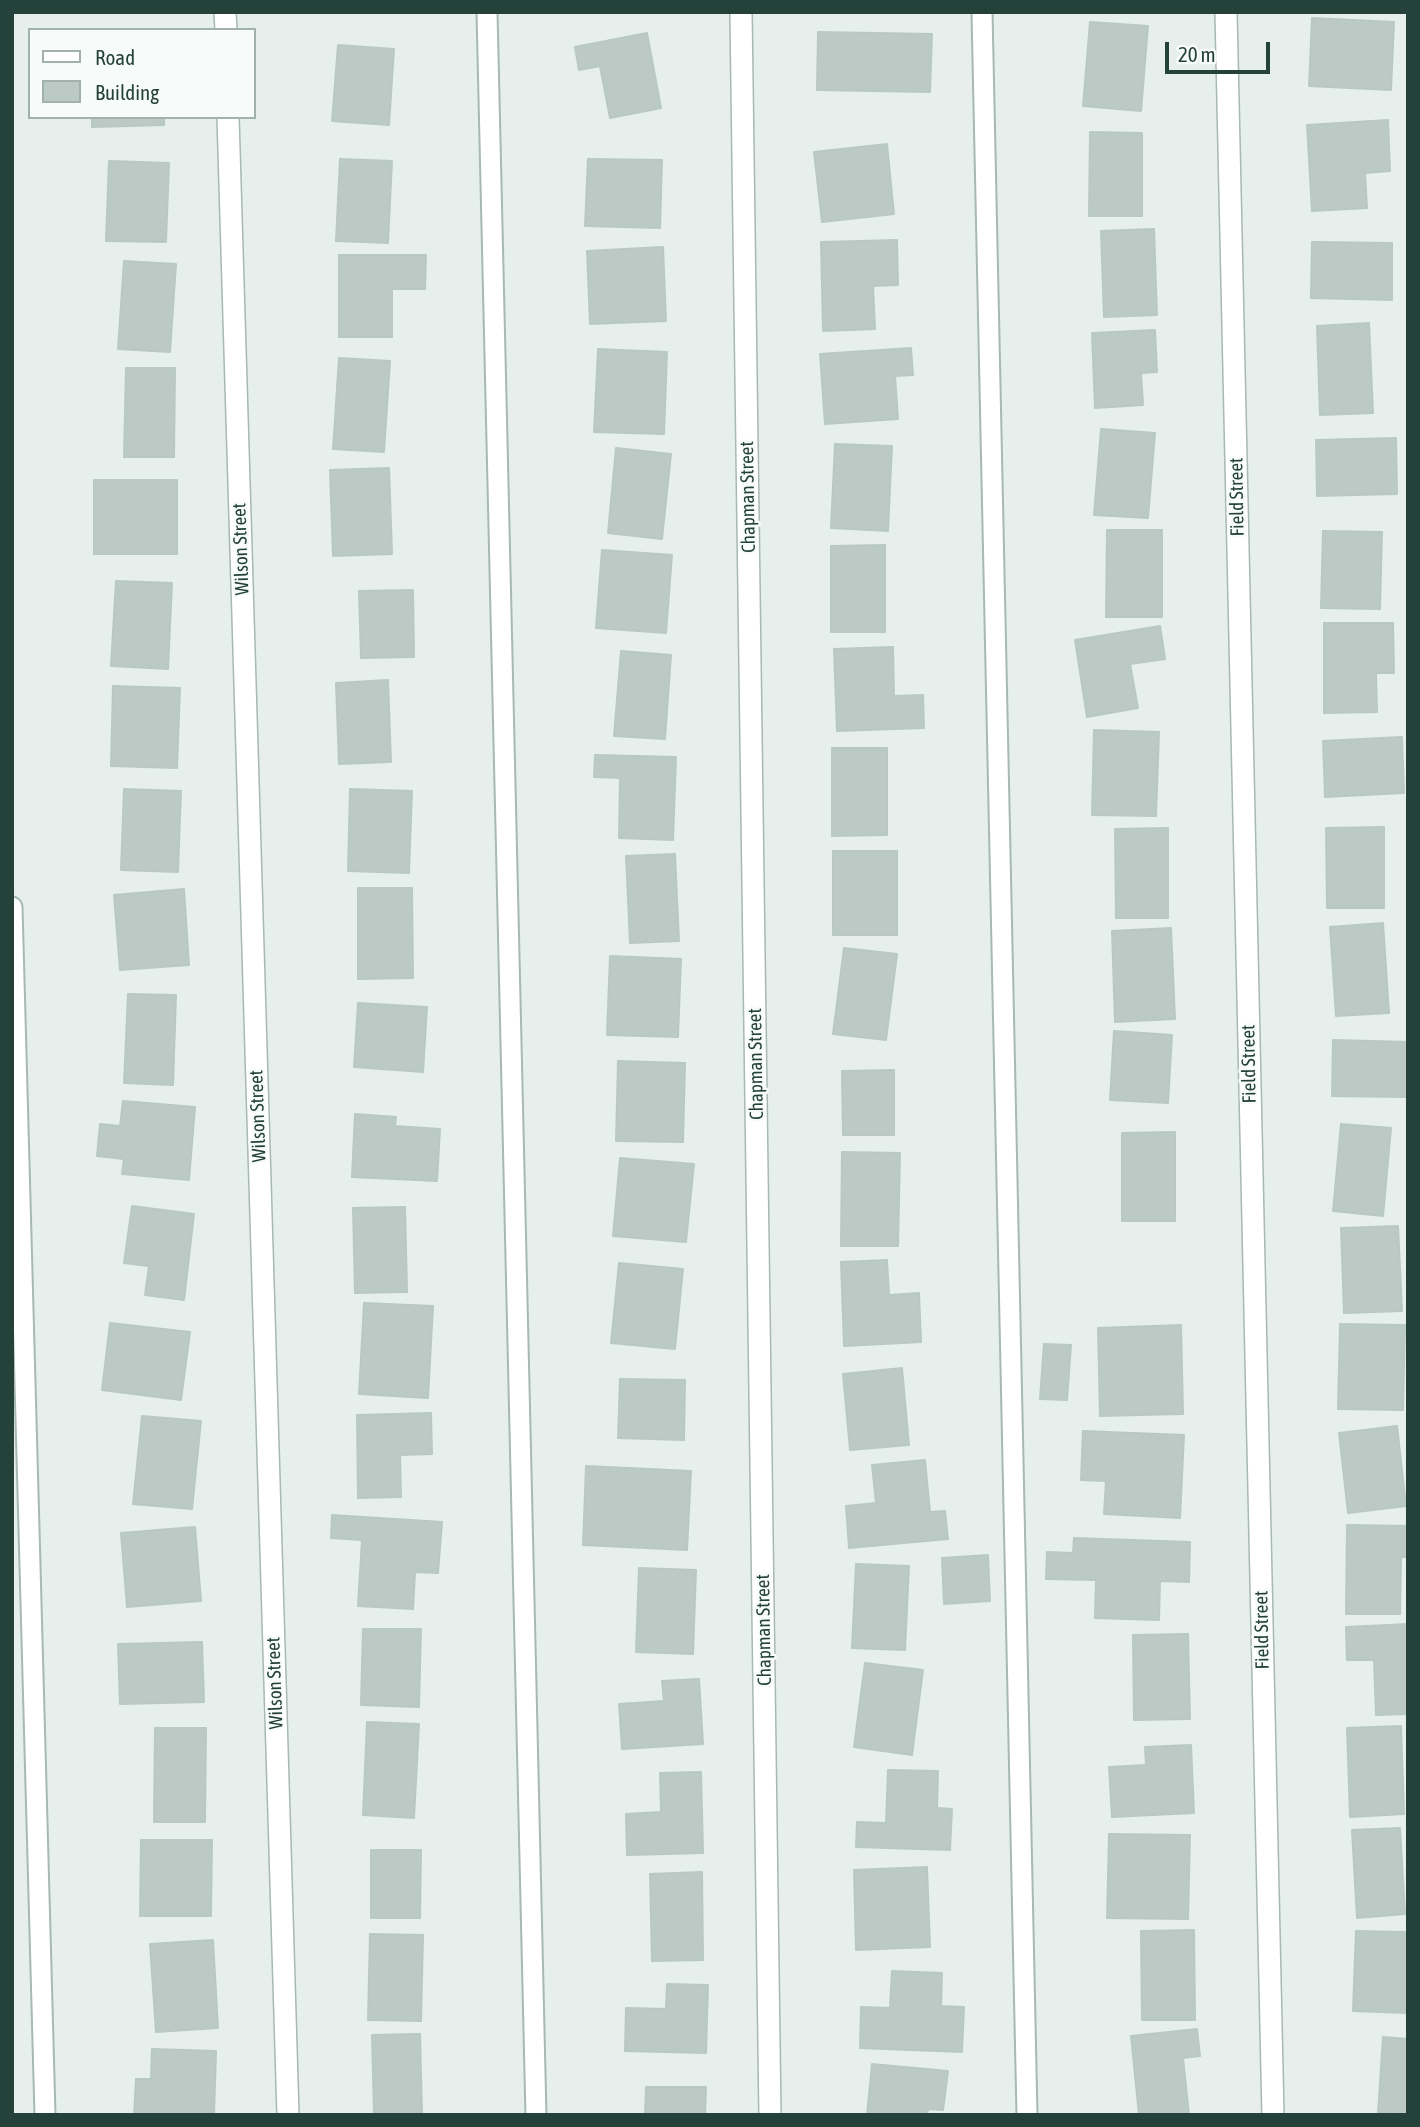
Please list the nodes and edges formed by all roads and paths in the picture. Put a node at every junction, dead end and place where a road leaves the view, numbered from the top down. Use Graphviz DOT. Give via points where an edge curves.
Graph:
graph roads {
  1 [pos="487,12"];
  2 [pos="741,12"];
  3 [pos="982,12"];
  4 [pos="1226,12"];
  5 [pos="228,119"];
  6 [pos="12,907"];
  7 [pos="44,2115"];
  8 [pos="288,2115"];
  9 [pos="536,2115"];
  10 [pos="770,2115"];
  11 [pos="1027,2115"];
  12 [pos="1273,2115"];
  1 -- 9 [label="lane"];
  2 -- 10 [label="street, Chapman Street"];
  3 -- 11 [label="lane"];
  4 -- 12 [label="street, Field Street"];
  5 -- 8 [label="street, Wilson Street"];
  6 -- 7 [label="lane"];
}
